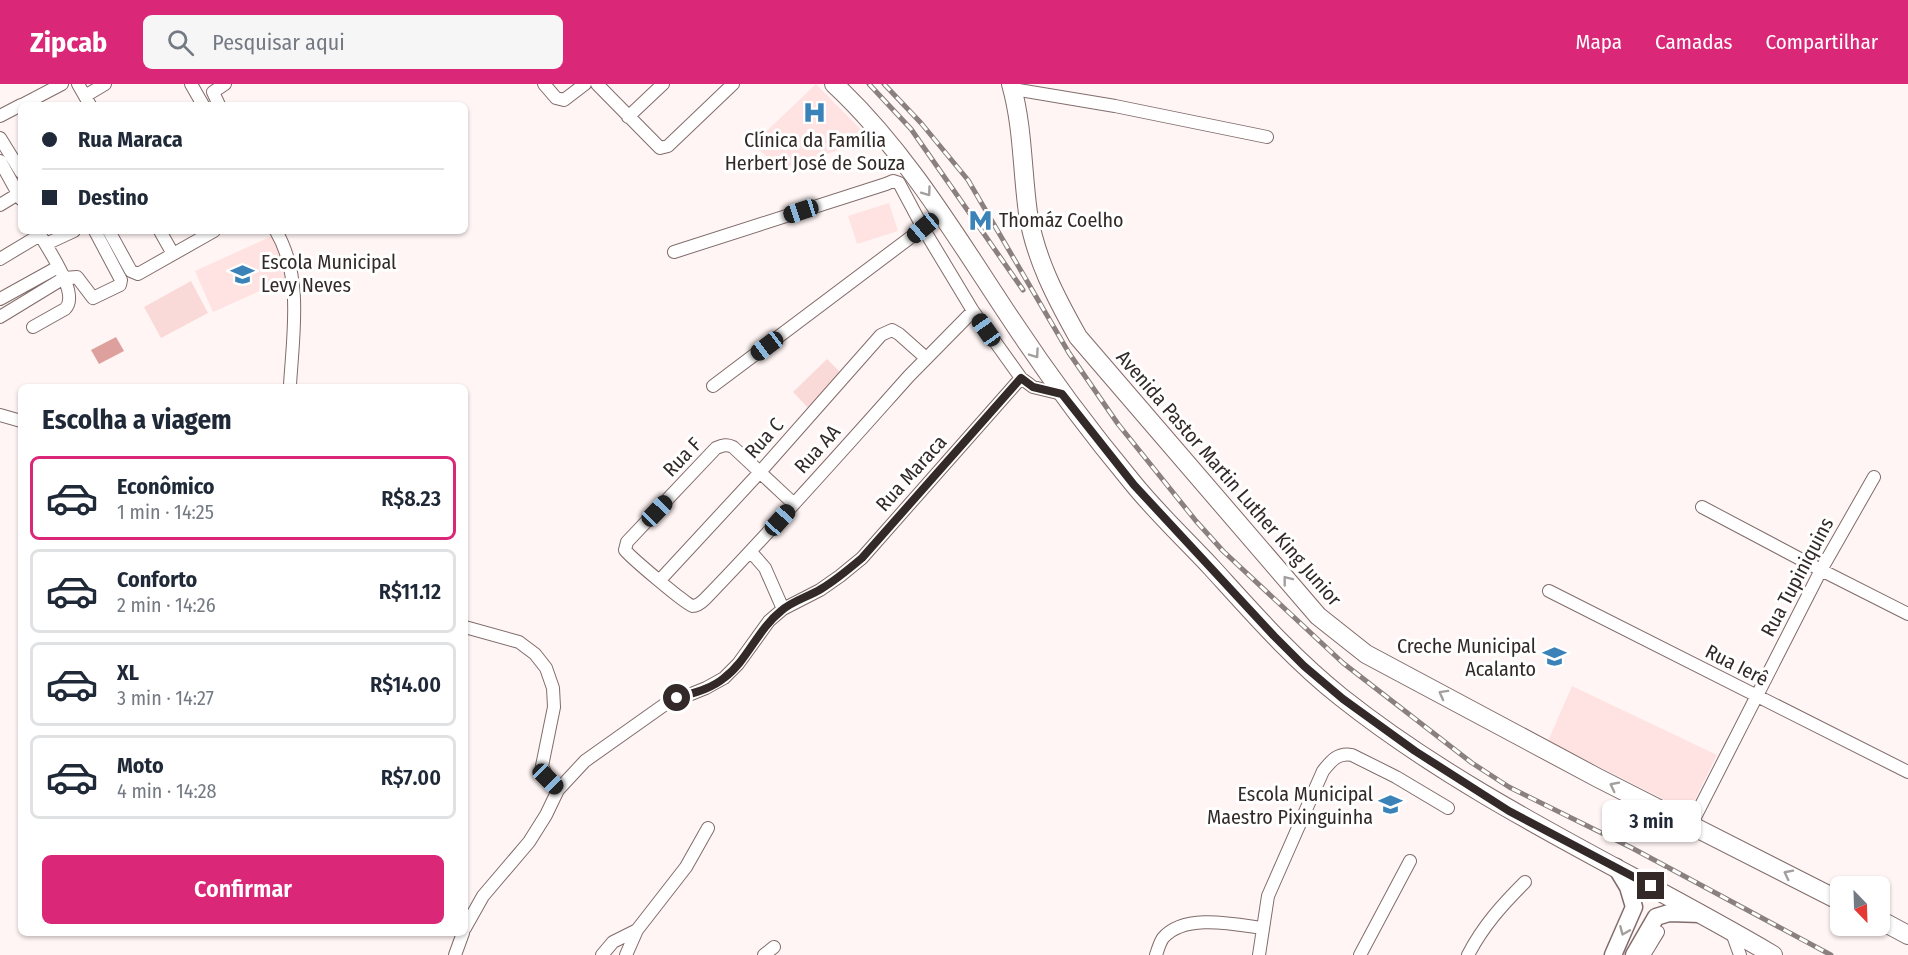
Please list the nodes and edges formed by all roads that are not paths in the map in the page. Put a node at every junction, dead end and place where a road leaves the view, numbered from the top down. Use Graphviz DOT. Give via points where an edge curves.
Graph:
graph roads {
  1 [pos="62,84"];
  2 [pos="78,84"];
  3 [pos="105,84"];
  4 [pos="191,84"];
  5 [pos="225,84"];
  6 [pos="544,84"];
  7 [pos="585,84"];
  8 [pos="597,84"];
  9 [pos="663,84"];
  10 [pos="733,84"];
  11 [pos="834,84"];
  12 [pos="1012,87"];
  13 [pos="88,100"];
  14 [pos="216,101"];
  15 [pos="27,102"];
  16 [pos="201,102"];
  17 [pos="18,107"];
  18 [pos="0,116"];
  19 [pos="628,117"];
  20 [pos="1268,136"];
  21 [pos="0,138"];
  22 [pos="0,161"];
  23 [pos="18,167"];
  24 [pos="18,191"];
  25 [pos="18,195"];
  26 [pos="0,205"];
  27 [pos="923,228"];
  28 [pos="58,234"];
  29 [pos="96,234"];
  30 [pos="111,234"];
  31 [pos="162,234"];
  32 [pos="209,234"];
  33 [pos="277,234"];
  34 [pos="41,237"];
  35 [pos="674,252"];
  36 [pos="173,254"];
  37 [pos="0,259"];
  38 [pos="61,273"];
  39 [pos="0,299"];
  40 [pos="974,311"];
  41 [pos="0,316"];
  42 [pos="33,327"];
  43 [pos="926,358"];
  44 [pos="1021,378"];
  45 [pos="290,384"];
  46 [pos="713,386"];
  47 [pos="1062,394"];
  48 [pos="0,415"];
  49 [pos="18,420"];
  50 [pos="760,472"];
  51 [pos="1874,477"];
  52 [pos="794,504"];
  53 [pos="1702,507"];
  54 [pos="751,552"];
  55 [pos="1821,570"];
  56 [pos="660,580"];
  57 [pos="1549,591"];
  58 [pos="783,609"];
  59 [pos="1908,614"];
  60 [pos="468,628"];
  61 [pos="1756,696"];
  62 [pos="1908,772"];
  63 [pos="558,790"];
  64 [pos="1448,808"];
  65 [pos="1691,825"];
  66 [pos="708,828"];
  67 [pos="1410,861"];
  68 [pos="1616,867"];
  69 [pos="1526,882"];
  70 [pos="1830,896"];
  71 [pos="1634,907"];
  72 [pos="1702,914"];
  73 [pos="468,923"];
  74 [pos="1657,924"];
  75 [pos="1890,925"];
  76 [pos="1262,927"];
  77 [pos="637,930"];
  78 [pos="1731,930"];
  79 [pos="1908,935"];
  80 [pos="462,936"];
  81 [pos="774,947"];
  82 [pos="455,955"];
  83 [pos="602,955"];
  84 [pos="626,955"];
  85 [pos="764,955"];
  86 [pos="1156,955"];
  87 [pos="1259,955"];
  88 [pos="1360,955"];
  89 [pos="1468,955"];
  90 [pos="1613,955"];
  91 [pos="1635,955"];
  92 [pos="1644,955"];
  93 [pos="1740,955"];
  94 [pos="1773,955"];
  1 -- 15 [label="street"];
  2 -- 13 [label="street"];
  3 -- 13 [label="street"];
  4 -- 16 [label="street"];
  5 -- 14 [label="street" via="214,90"];
  6 -- 7 [label="street" via="556,98 564,100"];
  8 -- 19 [label="street"];
  9 -- 19 [label="street"];
  10 -- 19 [label="street" via="665,148 656,147"];
  11 -- 47 [label="main road, one-way" via="918,180"];
  12 -- 20 [label="street"];
  65 -- 12 [label="main road, Avenida Pastor Martin Luther King Junior, one-way" via="1366,654 1304,602 1078,337 1035,244"];
  17 -- 18 [label="street"];
  21 -- 23 [label="street"];
  22 -- 24 [label="street"];
  25 -- 26 [label="street"];
  27 -- 35 [label="street" via="903,188 893,181"];
  27 -- 40 [label="street"];
  27 -- 46 [label="street"];
  28 -- 34 [label="street"];
  29 -- 38 [label="street" via="122,282 93,298 77,277"];
  30 -- 36 [label="street" via="135,274"];
  31 -- 36 [label="street"];
  32 -- 36 [label="street"];
  33 -- 45 [label="street" via="292,272 294,295"];
  34 -- 37 [label="street"];
  34 -- 38 [label="street"];
  38 -- 39 [label="street"];
  38 -- 41 [label="street"];
  38 -- 42 [label="street" via="69,306"];
  40 -- 43 [label="street, Rua AA"];
  40 -- 44 [label="street"];
  43 -- 50 [label="street, Rua C" via="892,330 881,335"];
  43 -- 52 [label="street, Rua AA"];
  44 -- 47 [label="street" via="1033,387"];
  44 -- 58 [label="street, Rua Maraca" via="862,558 820,590"];
  47 -- 68 [label="main road" via="1134,485 1304,666 1415,751 1509,811"];
  48 -- 49 [label="street"];
  50 -- 52 [label="street"];
  50 -- 56 [label="street, Rua C"];
  50 -- 56 [label="street, Rua F" via="734,447 716,448 627,542 625,550 633,560"];
  51 -- 55 [label="street, Rua Tupiniquins"];
  52 -- 54 [label="street, Rua AA"];
  53 -- 55 [label="street"];
  54 -- 56 [label="street, Rua AA" via="705,599 693,606"];
  54 -- 58 [label="street" via="765,568"];
  55 -- 59 [label="street"];
  55 -- 61 [label="street, Rua Tupiniquins"];
  57 -- 61 [label="street, Rua Ierê"];
  58 -- 63 [label="street, Rua Maraca" via="724,678 650,714 585,761"];
  60 -- 63 [label="street" via="519,642 546,668 554,688 554,707 542,766"];
  61 -- 62 [label="street, Rua Ierê"];
  61 -- 65 [label="street, Rua Tupiniquins"];
  63 -- 73 [label="street, Rua Maraca" via="529,842 483,896"];
  64 -- 76 [label="street" via="1352,755 1338,756 1323,771 1276,876"];
  70 -- 65 [label="main road, Avenida Pastor Martin Luther King Junior, one-way"];
  66 -- 77 [label="street" via="686,867"];
  67 -- 88 [label="street"];
  68 -- 71 [label="main road"];
  68 -- 72 [label="main road"];
  69 -- 89 [label="street" via="1486,923"];
  71 -- 74 [label="main road" via="1650,908"];
  71 -- 90 [label="main road, one-way"];
  72 -- 74 [label="main road" via="1670,913"];
  72 -- 78 [label="main road"];
  74 -- 91 [label="main road"];
  74 -- 92 [label="street"];
  75 -- 79 [label="main road"];
  76 -- 86 [label="street" via="1213,922 1187,924 1162,939"];
  76 -- 87 [label="street"];
  77 -- 83 [label="street" via="614,942"];
  77 -- 84 [label="street"];
  78 -- 93 [label="street"];
  78 -- 94 [label="main road"];
  80 -- 82 [label="street"];
  81 -- 85 [label="street"];
}
